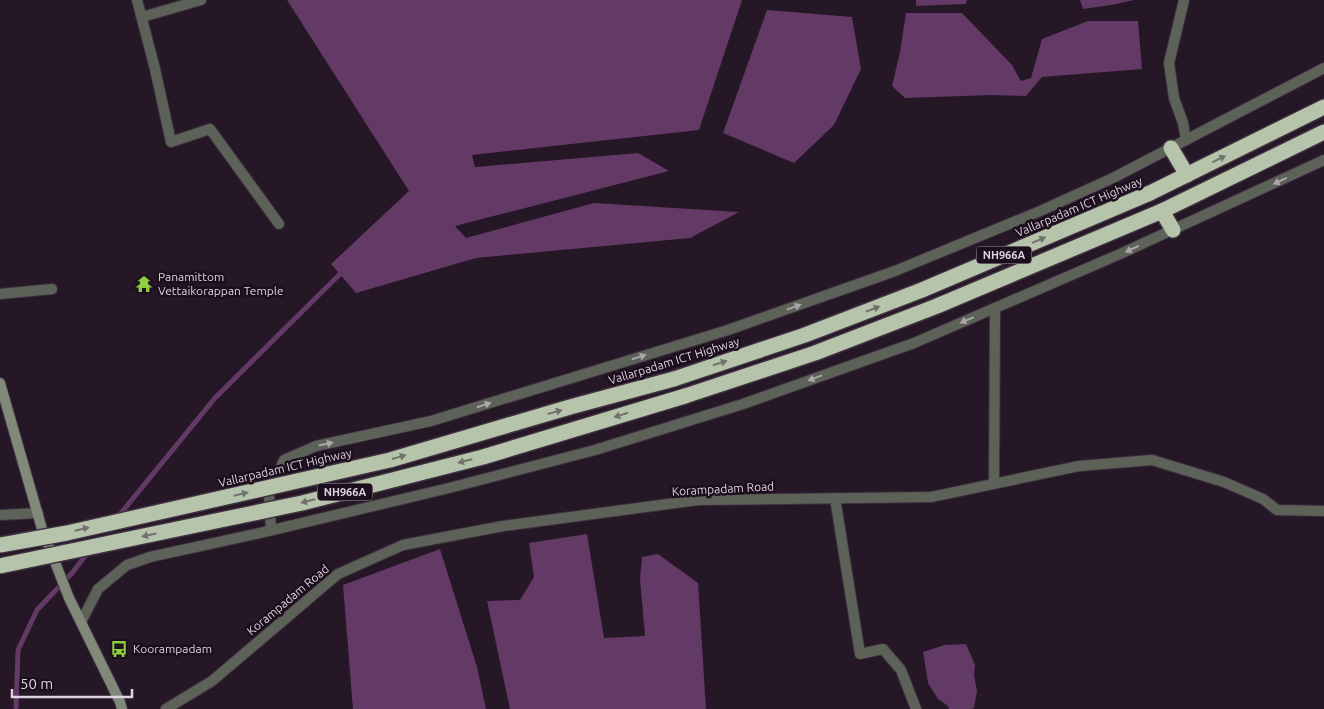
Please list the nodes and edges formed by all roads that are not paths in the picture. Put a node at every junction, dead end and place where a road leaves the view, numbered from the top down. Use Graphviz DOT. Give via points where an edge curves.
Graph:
graph roads {
  1 [pos="137,0"];
  2 [pos="201,0"];
  3 [pos="1184,0"];
  4 [pos="142,17"];
  5 [pos="1324,68"];
  6 [pos="1324,107"];
  7 [pos="1324,132"];
  8 [pos="1186,140"];
  9 [pos="1171,148"];
  10 [pos="1324,160"];
  11 [pos="1187,175"];
  12 [pos="1162,211"];
  13 [pos="279,224"];
  14 [pos="1173,230"];
  15 [pos="52,289"];
  16 [pos="0,294"];
  17 [pos="995,308"];
  18 [pos="0,383"];
  19 [pos="994,484"];
  20 [pos="835,498"];
  21 [pos="1324,511"];
  22 [pos="38,513"];
  23 [pos="0,515"];
  24 [pos="271,530"];
  25 [pos="0,545"];
  26 [pos="0,566"];
  27 [pos="80,622"];
  28 [pos="122,709"];
  29 [pos="166,709"];
  30 [pos="916,709"];
  1 -- 4 [label="street"];
  2 -- 4 [label="street"];
  3 -- 8 [label="street" via="1169,63 1174,98"];
  4 -- 13 [label="street" via="171,142 210,129"];
  5 -- 8 [label="street"];
  11 -- 6 [label="highway, Vallarpadam ICT Highway / NH966A, one-way"];
  7 -- 12 [label="highway, NH966A"];
  8 -- 9 [label="street"];
  9 -- 11 [label="highway"];
  24 -- 9 [label="street, one-way" via="269,494 284,460 316,446 431,421 728,330 895,271 1038,212"];
  10 -- 14 [label="street, one-way"];
  25 -- 11 [label="highway, Vallarpadam ICT Highway / NH966A, one-way, bridge" via="67,533 390,460 674,379 805,335 922,290"];
  12 -- 14 [label="highway"];
  12 -- 26 [label="highway, NH966A, one-way, bridge" via="937,306 685,396 483,457 302,503"];
  14 -- 17 [label="street, one-way"];
  15 -- 16 [label="street"];
  17 -- 19 [label="street"];
  17 -- 24 [label="street, one-way" via="914,343 752,401 595,450"];
  18 -- 22 [label="main road"];
  19 -- 20 [label="street, Korampadam Road" via="931,497"];
  19 -- 21 [label="street, Korampadam Road" via="1079,466 1152,460 1224,482 1263,499 1277,510"];
  20 -- 29 [label="street, Korampadam Road" via="698,500 503,526 403,545 338,574 212,681"];
  20 -- 30 [label="street" via="860,654 883,649 901,670"];
  22 -- 23 [label="street"];
  22 -- 27 [label="main road, bridge"];
  24 -- 27 [label="street" via="127,565 98,589"];
  27 -- 28 [label="main road"];
}
